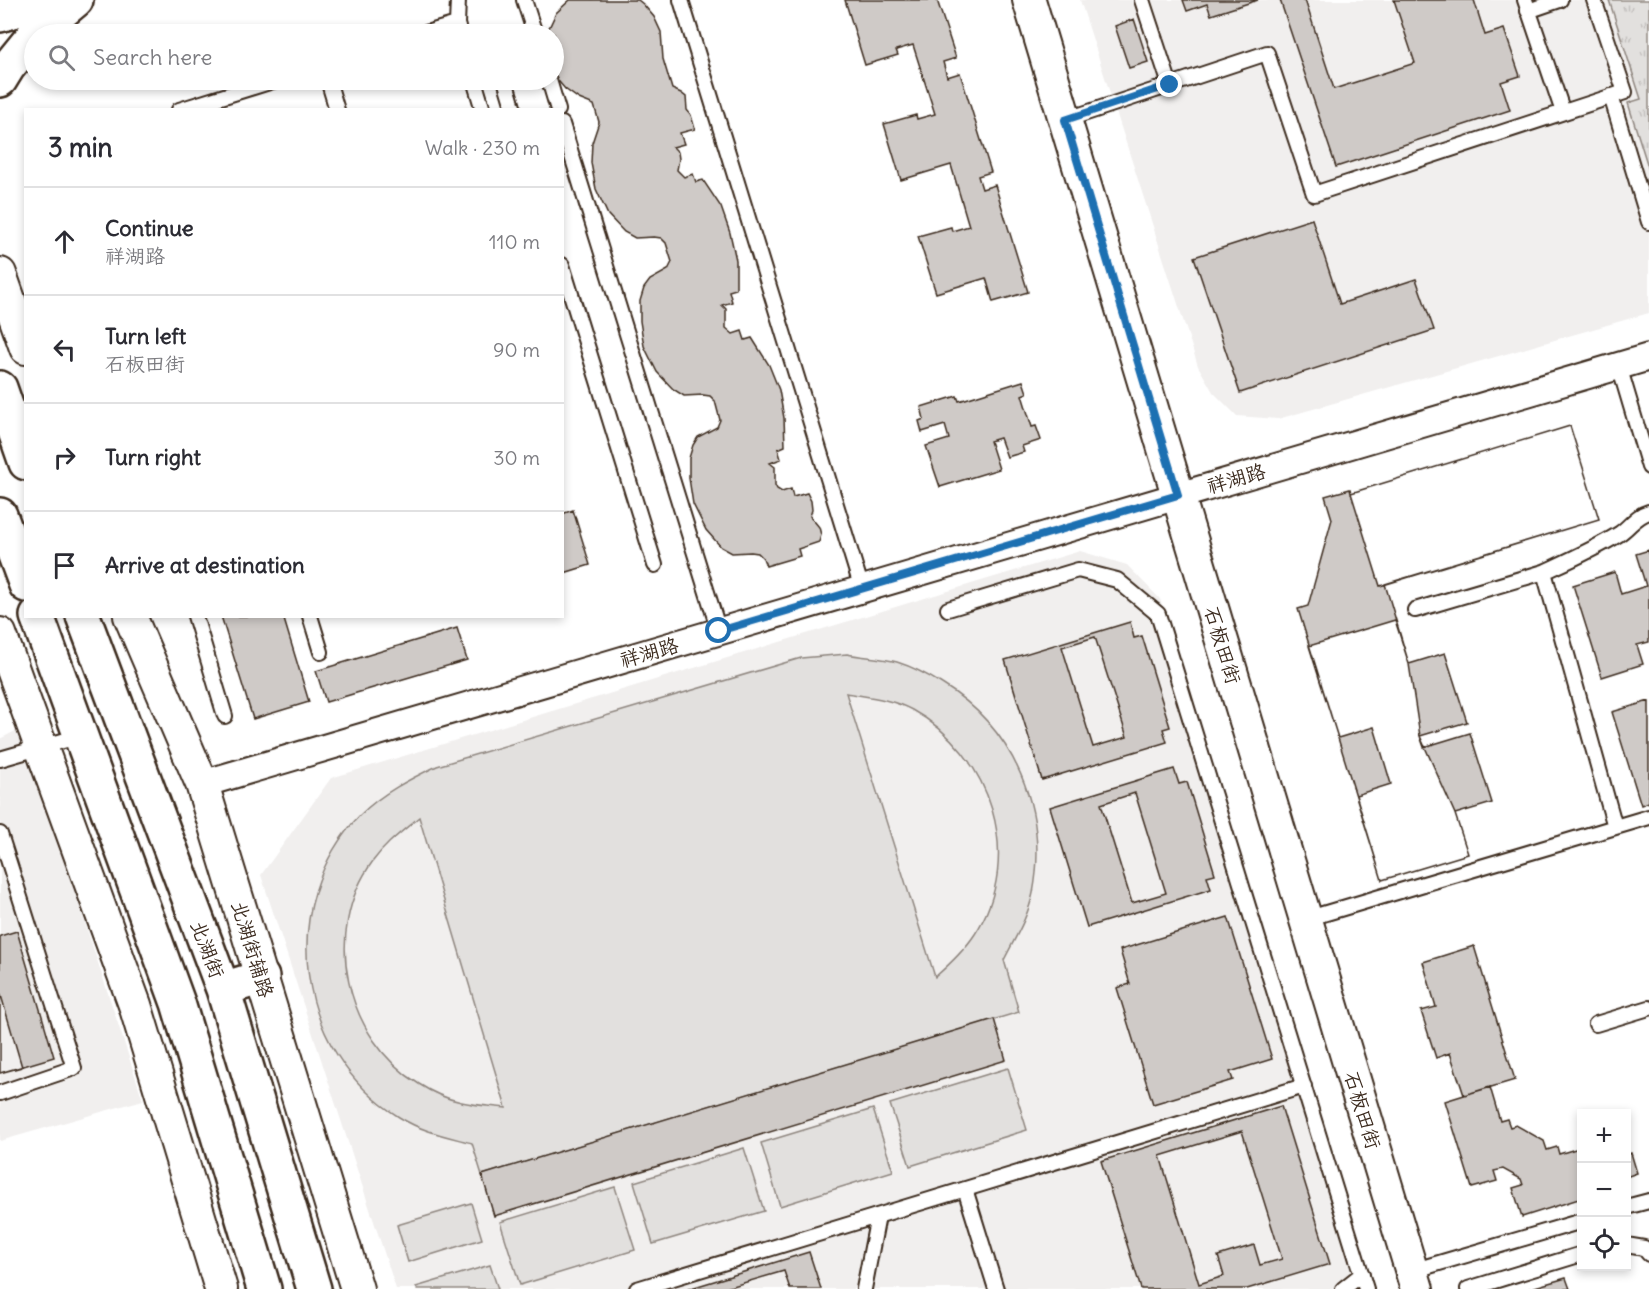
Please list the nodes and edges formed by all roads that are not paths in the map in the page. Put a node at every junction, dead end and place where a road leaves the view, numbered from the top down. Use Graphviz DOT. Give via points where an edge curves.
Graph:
graph roads {
  1 [pos="47,0"];
  2 [pos="76,0"];
  3 [pos="458,0"];
  4 [pos="524,0"];
  5 [pos="681,0"];
  6 [pos="1029,0"];
  7 [pos="1142,0"];
  8 [pos="1560,0"];
  9 [pos="1594,0"];
  10 [pos="1527,5"];
  11 [pos="0,15"];
  12 [pos="46,24"];
  13 [pos="458,24"];
  14 [pos="532,24"];
  15 [pos="24,47"];
  16 [pos="0,81"];
  17 [pos="1170,85"];
  18 [pos="244,90"];
  19 [pos="331,90"];
  20 [pos="477,90"];
  21 [pos="508,90"];
  22 [pos="552,90"];
  23 [pos="1611,96"];
  24 [pos="185,108"];
  25 [pos="336,108"];
  26 [pos="482,108"];
  27 [pos="513,108"];
  28 [pos="557,108"];
  29 [pos="1563,112"];
  30 [pos="1065,120"];
  31 [pos="564,130"];
  32 [pos="1649,222"];
  33 [pos="564,271"];
  34 [pos="0,274"];
  35 [pos="24,342"];
  36 [pos="1649,357"];
  37 [pos="1619,366"];
  38 [pos="0,388"];
  39 [pos="24,457"];
  40 [pos="1649,467"];
  41 [pos="1178,495"];
  42 [pos="1649,512"];
  43 [pos="0,515"];
  44 [pos="655,565"];
  45 [pos="1544,572"];
  46 [pos="24,580"];
  47 [pos="862,588"];
  48 [pos="948,609"];
  49 [pos="1415,610"];
  50 [pos="38,618"];
  51 [pos="83,618"];
  52 [pos="131,618"];
  53 [pos="196,618"];
  54 [pos="311,618"];
  55 [pos="719,631"];
  56 [pos="0,634"];
  57 [pos="321,652"];
  58 [pos="225,716"];
  59 [pos="80,736"];
  60 [pos="41,747"];
  61 [pos="0,759"];
  62 [pos="202,784"];
  63 [pos="1649,817"];
  64 [pos="1615,827"];
  65 [pos="0,834"];
  66 [pos="1306,919"];
  67 [pos="262,977"];
  68 [pos="223,990"];
  69 [pos="1649,1008"];
  70 [pos="1596,1024"];
  71 [pos="1304,1086"];
  72 [pos="0,1093"];
  73 [pos="965,1189"];
  74 [pos="1649,1201"];
  75 [pos="1631,1206"];
  76 [pos="878,1216"];
  77 [pos="1577,1222"];
  78 [pos="1631,1246"];
  79 [pos="1649,1254"];
  80 [pos="1577,1255"];
  81 [pos="1362,1274"];
  82 [pos="1415,1280"];
  83 [pos="221,1289"];
  84 [pos="264,1289"];
  85 [pos="314,1289"];
  86 [pos="357,1289"];
  87 [pos="637,1289"];
  88 [pos="864,1289"];
  89 [pos="996,1289"];
  90 [pos="1343,1289"];
  91 [pos="1366,1289"];
  92 [pos="1468,1289"];
  1 -- 11 [label="main road"];
  2 -- 12 [label="main road"];
  3 -- 13 [label="lane"];
  4 -- 14 [label="lane"];
  5 -- 47 [label="lane"];
  6 -- 30 [label="street, 石板田街"];
  7 -- 17 [label="lane"];
  8 -- 10 [label="lane"];
  9 -- 23 [label="lane" via="1625,92"];
  10 -- 29 [label="lane"];
  15 -- 16 [label="main road"];
  17 -- 29 [label="lane" via="1267,53 1314,194"];
  17 -- 30 [label="lane"];
  18 -- 24 [label="lane"];
  19 -- 25 [label="lane"];
  20 -- 26 [label="lane"];
  21 -- 27 [label="lane"];
  22 -- 28 [label="lane"];
  23 -- 29 [label="lane"];
  23 -- 32 [label="lane"];
  30 -- 41 [label="street, 石板田街"];
  31 -- 55 [label="lane"];
  33 -- 44 [label="lane"];
  34 -- 35 [label="street"];
  36 -- 37 [label="street, 祥湖路"];
  37 -- 40 [label="lane"];
  37 -- 41 [label="street, 祥湖路"];
  38 -- 39 [label="main road"];
  41 -- 47 [label="street, 祥湖路"];
  41 -- 66 [label="street, 石板田街"];
  42 -- 45 [label="lane" via="1593,550"];
  43 -- 46 [label="main road"];
  45 -- 49 [label="lane"];
  45 -- 64 [label="lane"];
  47 -- 55 [label="street, 祥湖路"];
  48 -- 71 [label="lane" via="1078,570 1117,580 1158,614"];
  50 -- 59 [label="main road"];
  51 -- 68 [label="main road, 北湖街"];
  52 -- 62 [label="street, 北湖街辅路"];
  53 -- 58 [label="lane"];
  54 -- 57 [label="lane"];
  55 -- 62 [label="street, 祥湖路"];
  56 -- 60 [label="street"];
  59 -- 60 [label="lane"];
  59 -- 84 [label="main road" via="178,1003"];
  60 -- 61 [label="lane"];
  60 -- 83 [label="street" via="135,1005"];
  62 -- 67 [label="street, 北湖街辅路"];
  63 -- 64 [label="lane"];
  64 -- 66 [label="lane"];
  65 -- 72 [label="lane" via="74,1068"];
  66 -- 82 [label="street, 石板田街"];
  67 -- 68 [label="main road"];
  67 -- 86 [label="street, 北湖街辅路"];
  68 -- 85 [label="main road, 北湖街"];
  69 -- 70 [label="lane"];
  71 -- 73 [label="lane"];
  71 -- 81 [label="lane"];
  73 -- 76 [label="lane"];
  73 -- 89 [label="lane"];
  74 -- 75 [label="lane"];
  76 -- 87 [label="lane"];
  76 -- 88 [label="lane"];
  77 -- 82 [label="lane"];
  78 -- 79 [label="lane" via="1644,1248"];
  80 -- 92 [label="lane"];
  81 -- 90 [label="lane"];
  81 -- 91 [label="lane"];
}
